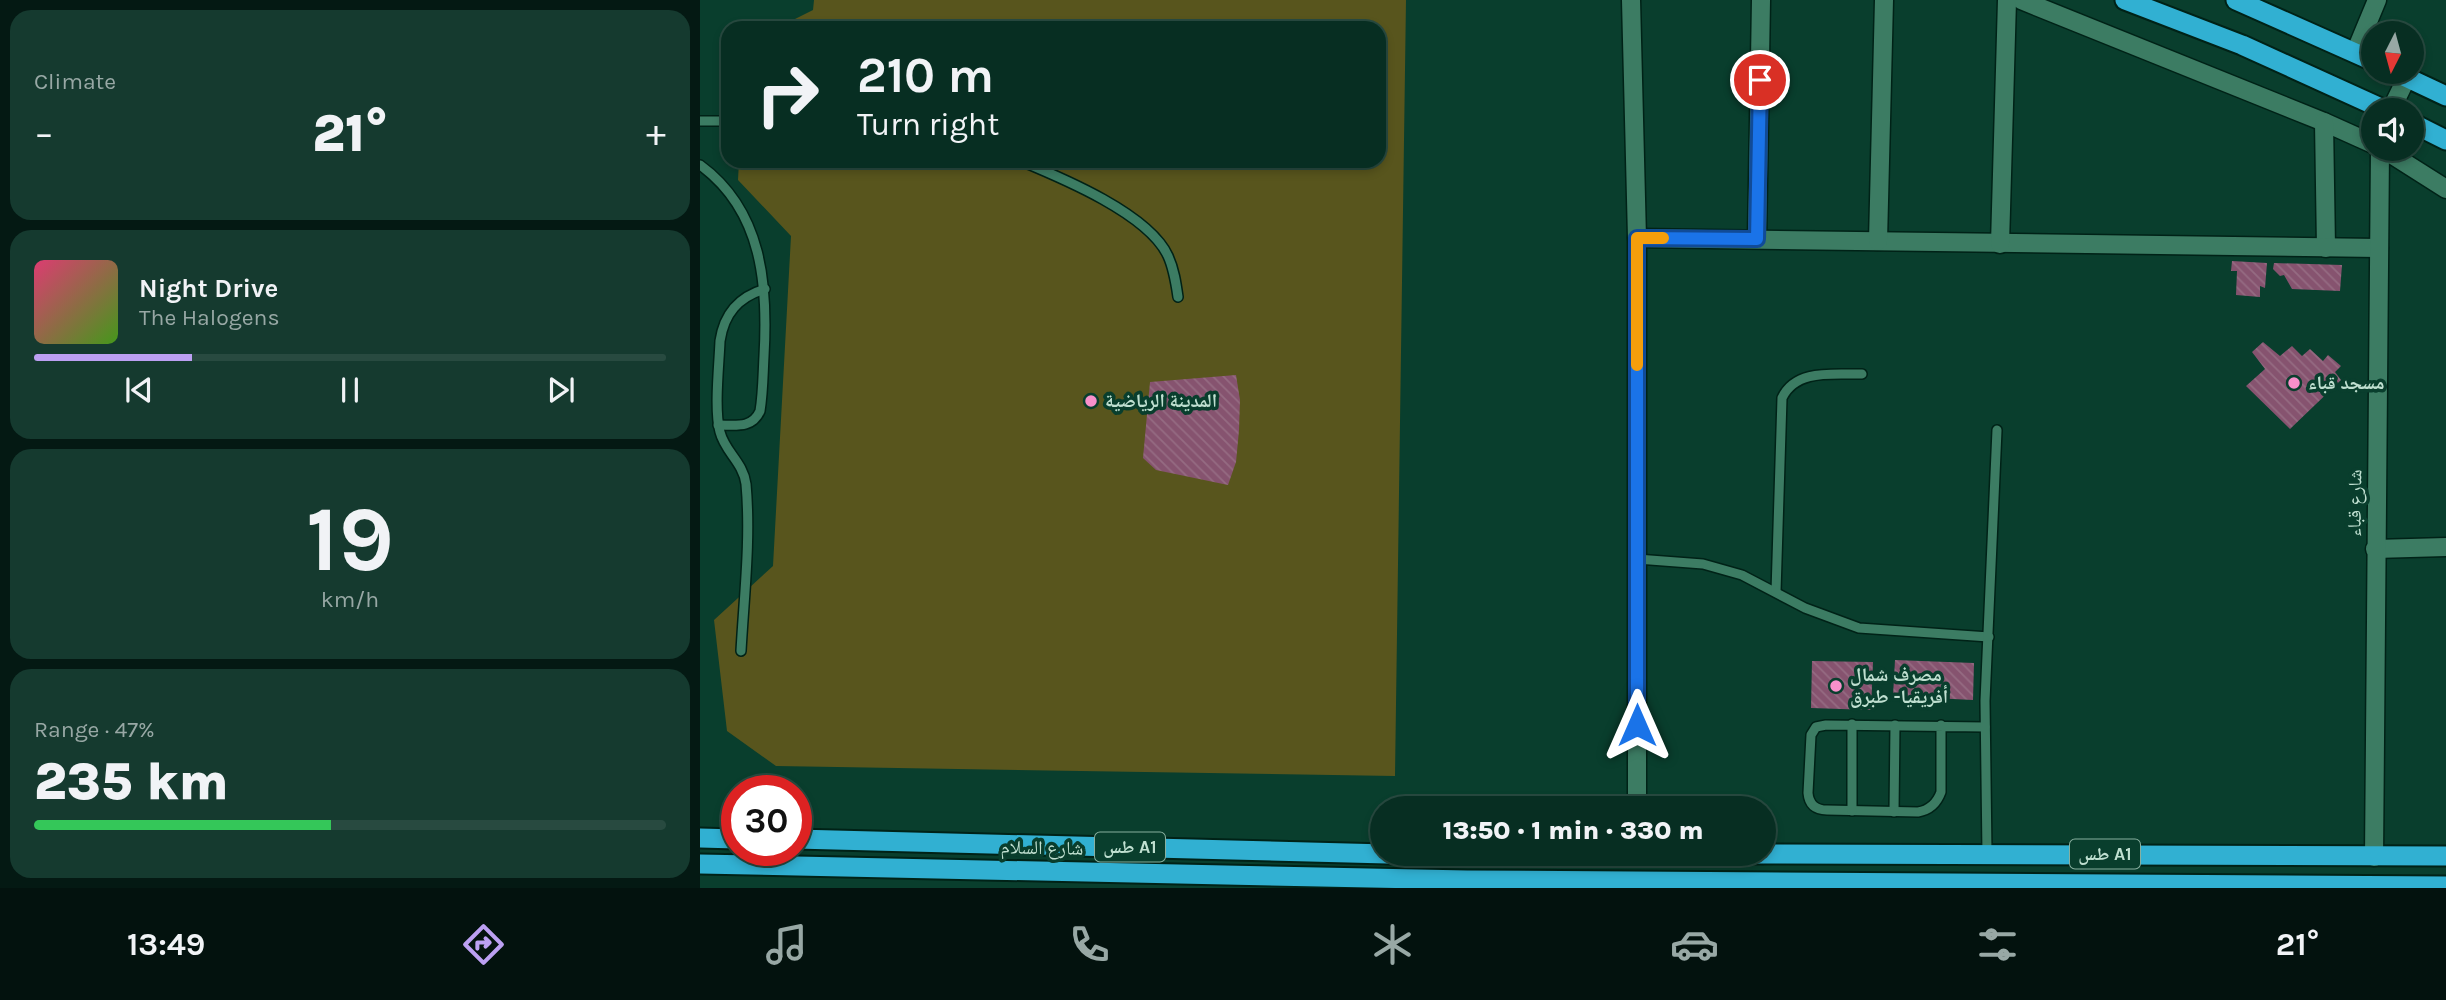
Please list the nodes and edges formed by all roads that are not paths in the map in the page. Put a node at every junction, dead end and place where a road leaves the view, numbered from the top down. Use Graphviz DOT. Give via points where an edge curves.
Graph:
graph roads {
  1 [pos="1631,0"];
  2 [pos="1761,0"];
  3 [pos="1884,0"];
  4 [pos="2007,0"];
  5 [pos="2021,0"];
  6 [pos="2125,0"];
  7 [pos="2236,0"];
  8 [pos="2377,0"];
  9 [pos="2372,21"];
  10 [pos="2361,56"];
  11 [pos="2420,84"];
  12 [pos="2446,96"];
  13 [pos="2361,99"];
  14 [pos="700,121"];
  15 [pos="721,121"];
  16 [pos="2324,122"];
  17 [pos="2424,129"];
  18 [pos="2361,139"];
  19 [pos="2446,141"];
  20 [pos="2381,161"];
  21 [pos="2400,161"];
  22 [pos="700,165"];
  23 [pos="1036,168"];
  24 [pos="2446,189"];
  25 [pos="1637,238"];
  26 [pos="1757,239"];
  27 [pos="1878,242"];
  28 [pos="2000,244"];
  29 [pos="2326,248"];
  30 [pos="2379,248"];
  31 [pos="765,289"];
  32 [pos="1178,297"];
  33 [pos="1862,374"];
  34 [pos="718,425"];
  35 [pos="1997,430"];
  36 [pos="2446,547"];
  37 [pos="2375,549"];
  38 [pos="1637,559"];
  39 [pos="1776,592"];
  40 [pos="1989,637"];
  41 [pos="740,651"];
  42 [pos="1852,724"];
  43 [pos="1895,725"];
  44 [pos="1941,725"];
  45 [pos="1985,727"];
  46 [pos="1637,796"];
  47 [pos="1852,811"];
  48 [pos="1894,812"];
  49 [pos="700,838"];
  50 [pos="721,839"];
  51 [pos="812,839"];
  52 [pos="1987,853"];
  53 [pos="1370,854"];
  54 [pos="1776,854"];
  55 [pos="2446,856"];
  56 [pos="2374,857"];
  57 [pos="700,864"];
  58 [pos="2446,887"];
  1 -- 25 [label="street"];
  2 -- 26 [label="street"];
  3 -- 27 [label="street"];
  4 -- 28 [label="street"];
  5 -- 16 [label="street"];
  6 -- 13 [label="highway" via="2242,45"];
  7 -- 10 [label="highway"];
  8 -- 9 [label="street"];
  11 -- 12 [label="highway"];
  14 -- 15 [label="lane"];
  16 -- 18 [label="street"];
  16 -- 29 [label="street"];
  17 -- 19 [label="highway"];
  20 -- 30 [label="street, شارع قباء"];
  21 -- 24 [label="street"];
  22 -- 31 [label="lane" via="721,183 747,224"];
  23 -- 32 [label="lane" via="1144,226 1167,254"];
  25 -- 26 [label="street"];
  25 -- 38 [label="street"];
  26 -- 27 [label="street"];
  27 -- 28 [label="street"];
  28 -- 29 [label="street"];
  29 -- 30 [label="street"];
  30 -- 37 [label="street, شارع قباء"];
  31 -- 34 [label="lane" via="733,307 722,329"];
  31 -- 34 [label="lane" via="760,411 749,424"];
  33 -- 39 [label="lane" via="1807,377 1789,386 1782,398"];
  34 -- 41 [label="lane" via="746,484"];
  35 -- 40 [label="lane"];
  36 -- 37 [label="street"];
  37 -- 56 [label="street, شارع قباء"];
  38 -- 39 [label="lane" via="1703,564"];
  38 -- 46 [label="street"];
  39 -- 40 [label="lane" via="1822,616 1859,628"];
  40 -- 45 [label="lane"];
  42 -- 43 [label="lane"];
  42 -- 47 [label="lane"];
  42 -- 47 [label="lane" via="1823,725 1812,732 1808,793 1817,809"];
  43 -- 44 [label="lane"];
  43 -- 48 [label="lane"];
  44 -- 45 [label="lane"];
  44 -- 48 [label="lane" via="1939,799 1925,811"];
  45 -- 52 [label="lane"];
  47 -- 48 [label="lane"];
  49 -- 50 [label="highway"];
  51 -- 53 [label="highway, شارع السلام / طس A1"];
  52 -- 54 [label="highway, طس A1"];
  52 -- 56 [label="highway, طس A1"];
  55 -- 56 [label="highway, طس A1"];
  57 -- 58 [label="highway, شارع السلام / طس A1" via="1466,880"];
}
